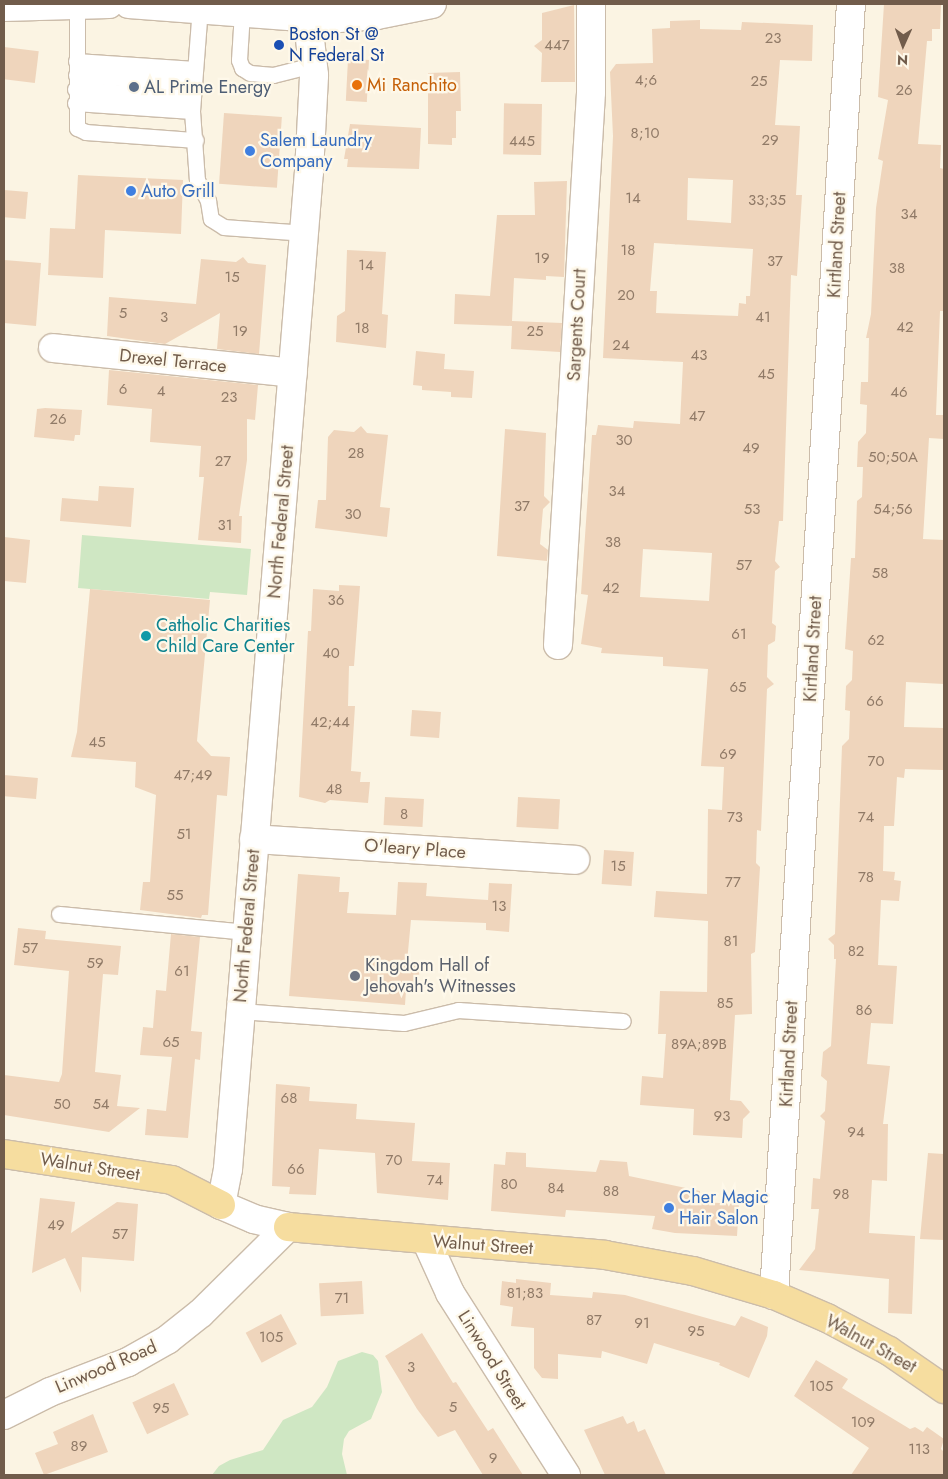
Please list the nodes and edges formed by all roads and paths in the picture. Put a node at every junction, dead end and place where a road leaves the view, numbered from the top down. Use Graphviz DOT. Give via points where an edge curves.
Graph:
graph roads {
  1 [pos="109,4"];
  2 [pos="129,4"];
  3 [pos="432,4"];
  4 [pos="591,4"];
  5 [pos="851,4"];
  6 [pos="77,5"];
  7 [pos="4,7"];
  8 [pos="220,8"];
  9 [pos="308,11"];
  10 [pos="313,65"];
  11 [pos="75,82"];
  12 [pos="194,90"];
  13 [pos="196,140"];
  14 [pos="305,233"];
  15 [pos="53,348"];
  16 [pos="293,373"];
  17 [pos="558,645"];
  18 [pos="254,839"];
  19 [pos="575,860"];
  20 [pos="59,914"];
  21 [pos="247,932"];
  22 [pos="240,1011"];
  23 [pos="623,1021"];
  24 [pos="4,1154"];
  25 [pos="221,1205"];
  26 [pos="288,1227"];
  27 [pos="426,1240"];
  28 [pos="774,1295"];
  29 [pos="944,1389"];
  30 [pos="4,1415"];
  31 [pos="566,1475"];
  1 -- 6 [label="street"];
  2 -- 8 [label="street"];
  3 -- 9 [label="street" via="362,17"];
  4 -- 17 [label="street, Sargents Court" via="591,92"];
  5 -- 28 [label="street, Kirtland Street"];
  6 -- 7 [label="street"];
  6 -- 11 [label="lane"];
  8 -- 9 [label="street"];
  8 -- 10 [label="lane" via="242,68 253,74 273,75"];
  8 -- 12 [label="lane"];
  9 -- 10 [label="street, North Federal Street"];
  10 -- 14 [label="street, North Federal Street"];
  11 -- 12 [label="lane"];
  11 -- 12 [label="lane"];
  11 -- 13 [label="lane" via="75,123 84,132"];
  12 -- 13 [label="lane"];
  13 -- 14 [label="lane" via="197,180 215,224"];
  14 -- 16 [label="street, North Federal Street"];
  15 -- 16 [label="street, Drexel Terrace"];
  16 -- 18 [label="street, North Federal Street"];
  18 -- 19 [label="street, O'leary Place"];
  18 -- 21 [label="street, North Federal Street"];
  20 -- 21 [label="lane"];
  21 -- 22 [label="street, North Federal Street"];
  22 -- 23 [label="lane" via="401,1023 458,1010"];
  22 -- 25 [label="street, North Federal Street" via="228,1170"];
  24 -- 25 [label="main road, Walnut Street" via="165,1179 190,1187"];
  25 -- 26 [label="street, Walnut Street" via="254,1219"];
  26 -- 27 [label="main road, Walnut Street"];
  26 -- 30 [label="street, Linwood Road" via="201,1313 167,1340 128,1362 50,1392"];
  27 -- 28 [label="main road, Walnut Street" via="627,1258 692,1271"];
  27 -- 31 [label="street, Linwood Street" via="450,1293"];
  28 -- 29 [label="main road, Walnut Street" via="889,1351"];
}
